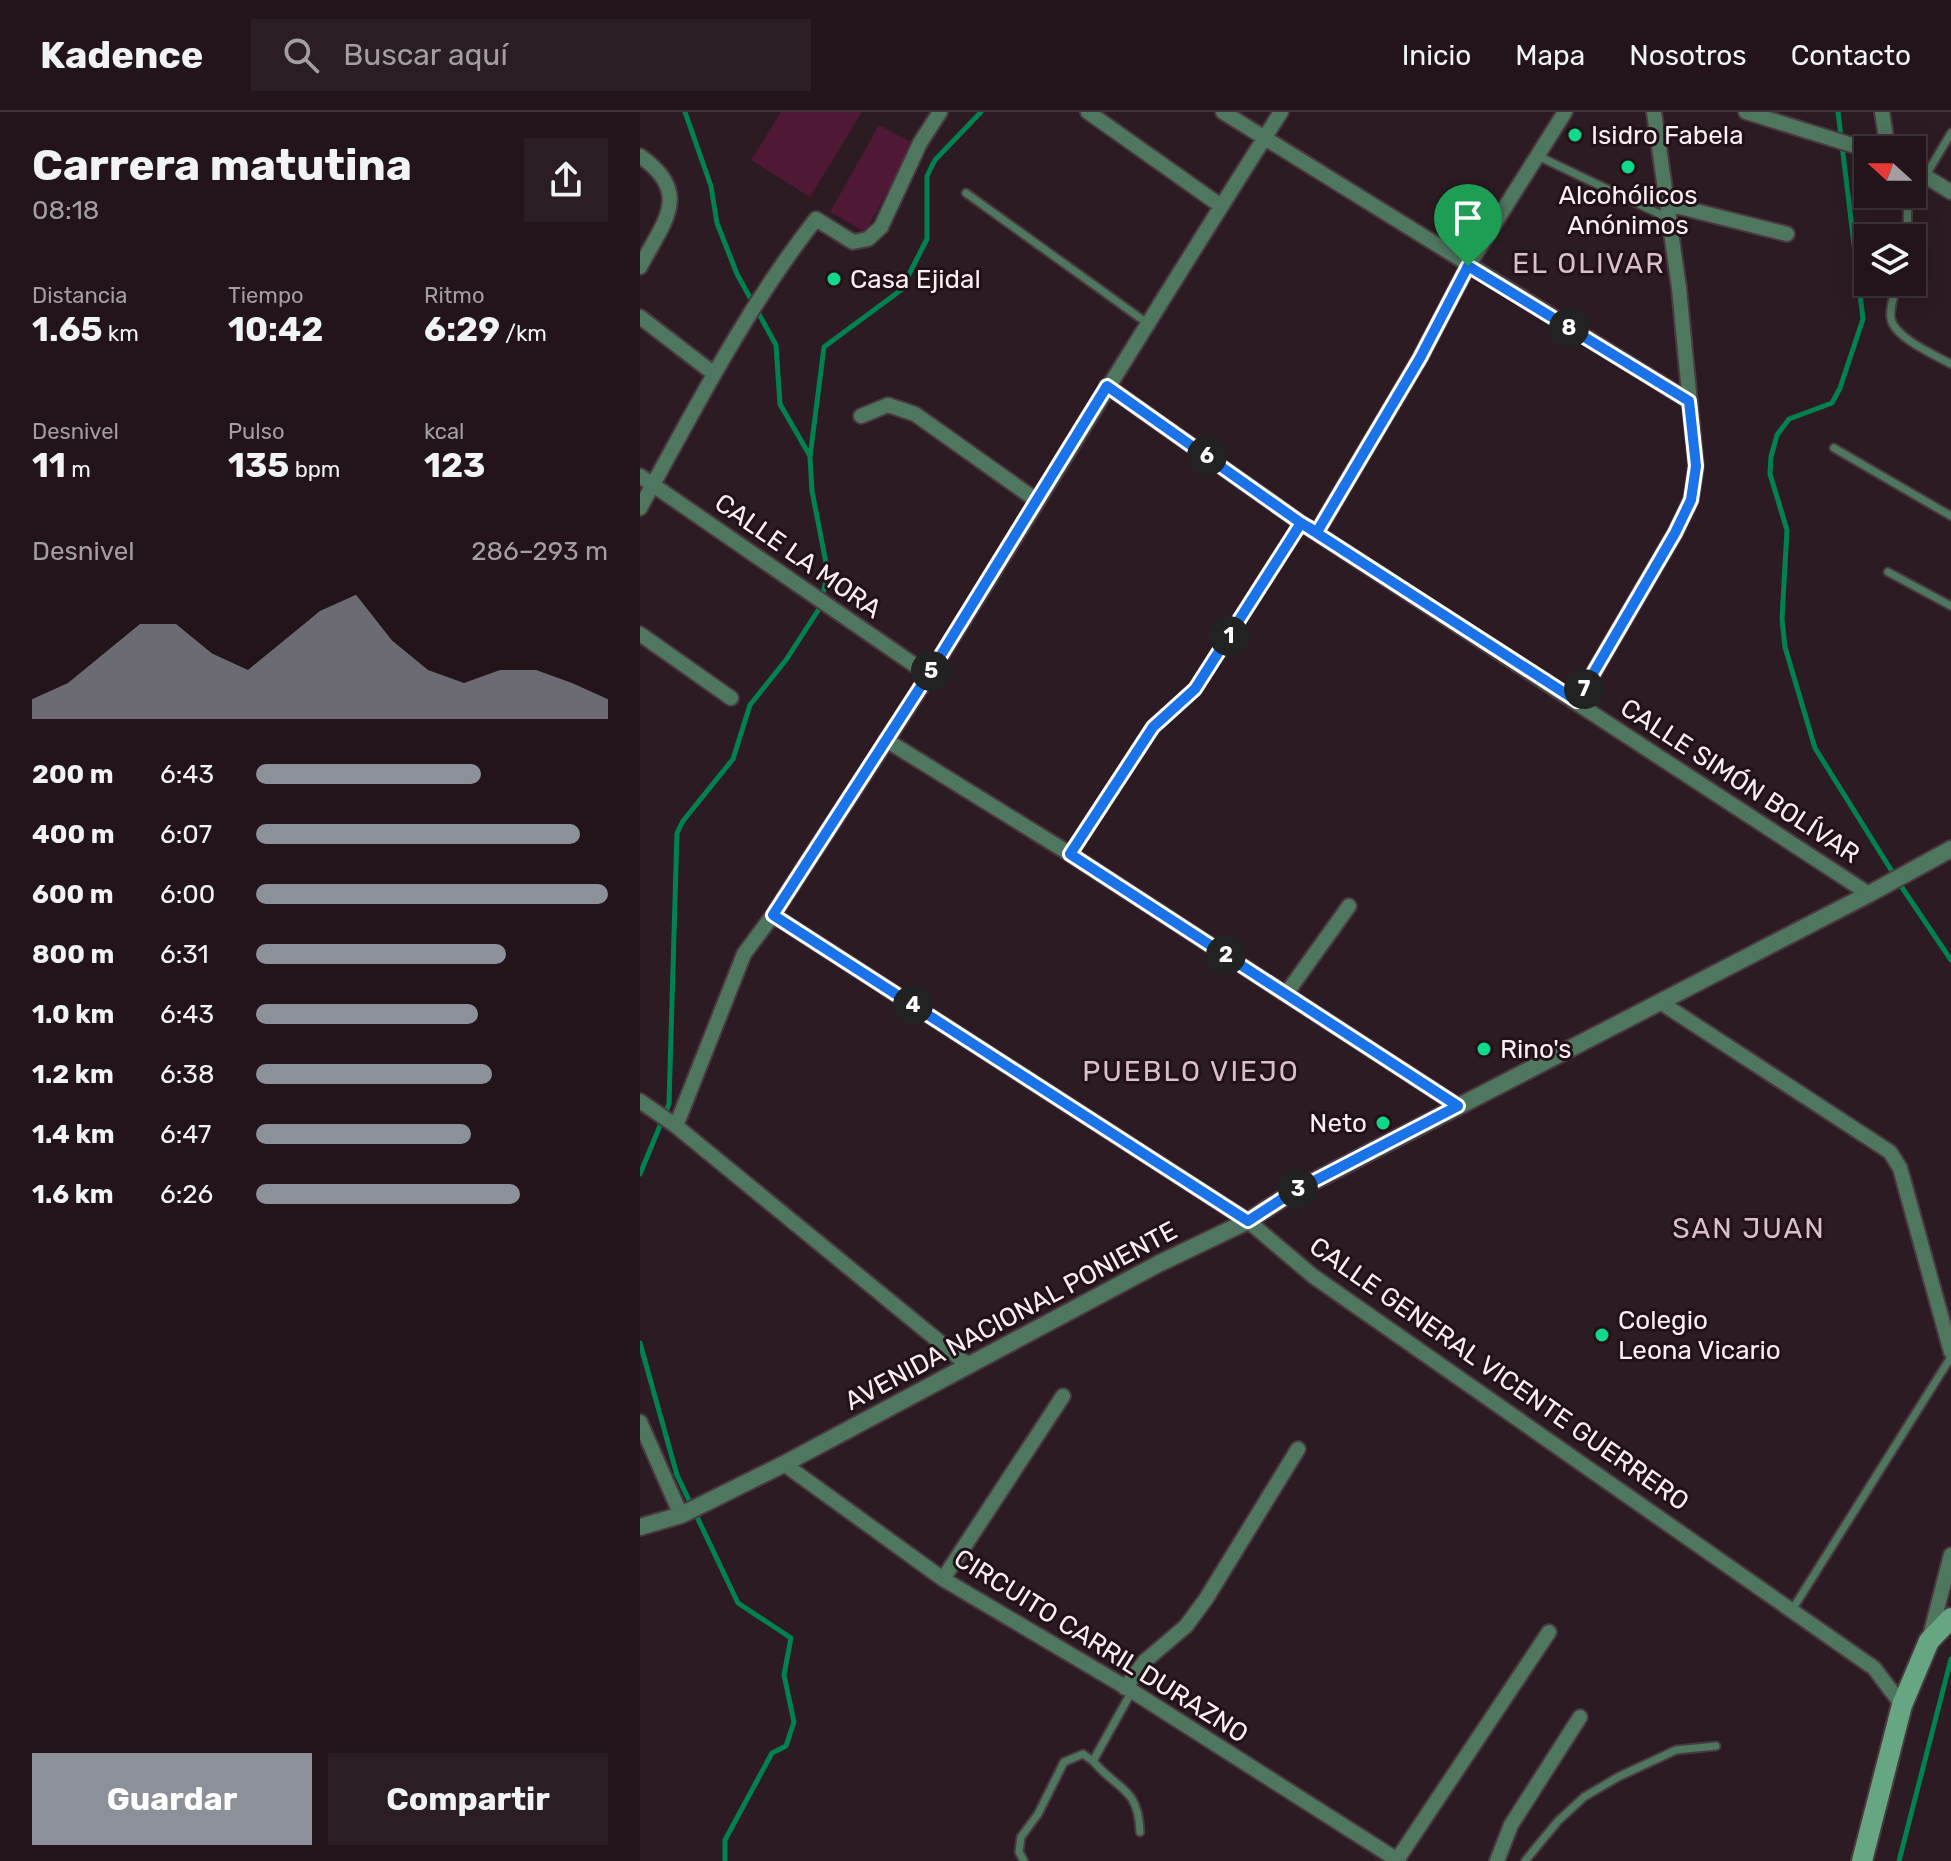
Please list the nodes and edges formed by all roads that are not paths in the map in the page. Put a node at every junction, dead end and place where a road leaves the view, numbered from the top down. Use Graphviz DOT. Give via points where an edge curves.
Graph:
graph roads {
  1 [pos="940,112"];
  2 [pos="1088,112"];
  3 [pos="1223,112"];
  4 [pos="1281,112"];
  5 [pos="1565,112"];
  6 [pos="1654,112"];
  7 [pos="1746,112"];
  8 [pos="1882,112"];
  9 [pos="1951,133"];
  10 [pos="1886,136"];
  11 [pos="1264,138"];
  12 [pos="1854,146"];
  13 [pos="640,156"];
  14 [pos="1537,156"];
  15 [pos="1926,175"];
  16 [pos="1951,192"];
  17 [pos="966,193"];
  18 [pos="1221,206"];
  19 [pos="1669,211"];
  20 [pos="1787,234"];
  21 [pos="1468,266"];
  22 [pos="640,267"];
  23 [pos="1894,296"];
  24 [pos="640,317"];
  25 [pos="1149,325"];
  26 [pos="1951,364"];
  27 [pos="713,373"];
  28 [pos="1107,386"];
  29 [pos="1689,401"];
  30 [pos="861,416"];
  31 [pos="1834,448"];
  32 [pos="646,481"];
  33 [pos="1036,500"];
  34 [pos="640,508"];
  35 [pos="1951,516"];
  36 [pos="1301,523"];
  37 [pos="1317,532"];
  38 [pos="1888,572"];
  39 [pos="1951,606"];
  40 [pos="640,634"];
  41 [pos="929,675"];
  42 [pos="731,698"];
  43 [pos="1577,701"];
  44 [pos="886,740"];
  45 [pos="1951,849"];
  46 [pos="1070,854"];
  47 [pos="1869,894"];
  48 [pos="1349,906"];
  49 [pos="773,915"];
  50 [pos="1286,994"];
  51 [pos="1660,1002"];
  52 [pos="1458,1106"];
  53 [pos="642,1107"];
  54 [pos="676,1126"];
  55 [pos="1248,1221"];
  56 [pos="1951,1354"];
  57 [pos="969,1366"];
  58 [pos="1063,1396"];
  59 [pos="640,1422"];
  60 [pos="1298,1449"];
  61 [pos="784,1464"];
  62 [pos="681,1515"];
  63 [pos="640,1527"];
  64 [pos="1951,1555"];
  65 [pos="943,1579"];
  66 [pos="1792,1610"];
  67 [pos="1951,1618"];
  68 [pos="1549,1632"];
  69 [pos="1929,1641"];
  70 [pos="1128,1689"];
  71 [pos="1902,1705"];
  72 [pos="1580,1717"];
  73 [pos="1716,1746"];
  74 [pos="1093,1761"];
  75 [pos="1140,1832"];
  76 [pos="1024,1861"];
  77 [pos="1398,1861"];
  78 [pos="1497,1861"];
  79 [pos="1525,1861"];
  80 [pos="1862,1861"];
  1 -- 27 [label="street" via="881,227 868,239 853,242 816,219 780,264"];
  2 -- 18 [label="street"];
  3 -- 11 [label="street"];
  4 -- 11 [label="street"];
  5 -- 14 [label="street"];
  6 -- 19 [label="street"];
  7 -- 12 [label="street"];
  8 -- 10 [label="street"];
  9 -- 15 [label="lane"];
  11 -- 18 [label="street"];
  11 -- 21 [label="street"];
  13 -- 22 [label="street" via="667,180 671,198"];
  14 -- 19 [label="lane"];
  14 -- 21 [label="street"];
  15 -- 16 [label="street"];
  17 -- 25 [label="lane"];
  18 -- 25 [label="street"];
  19 -- 20 [label="street"];
  19 -- 29 [label="street"];
  21 -- 29 [label="street"];
  21 -- 37 [label="street"];
  23 -- 26 [label="lane" via="1891,321 1899,334"];
  24 -- 27 [label="street"];
  25 -- 28 [label="street"];
  27 -- 32 [label="street"];
  28 -- 33 [label="street"];
  28 -- 36 [label="street, CALLE SIMÓN BOLÍVAR"];
  29 -- 43 [label="street" via="1696,466 1691,500"];
  30 -- 33 [label="street" via="888,405 915,414"];
  31 -- 35 [label="lane"];
  32 -- 34 [label="street"];
  32 -- 41 [label="street, CALLE LA MORA"];
  33 -- 41 [label="street"];
  36 -- 37 [label="street, CALLE SIMÓN BOLÍVAR"];
  36 -- 46 [label="lane" via="1195,689 1153,727"];
  37 -- 43 [label="street, CALLE SIMÓN BOLÍVAR"];
  38 -- 39 [label="lane"];
  40 -- 42 [label="street"];
  41 -- 44 [label="street"];
  43 -- 47 [label="street, CALLE SIMÓN BOLÍVAR"];
  44 -- 46 [label="street"];
  44 -- 49 [label="street"];
  45 -- 47 [label="street, AVENIDA NACIONAL PONIENTE"];
  46 -- 50 [label="street"];
  47 -- 51 [label="street, AVENIDA NACIONAL PONIENTE"];
  48 -- 50 [label="street"];
  49 -- 54 [label="street" via="744,954"];
  49 -- 55 [label="street, CALLE GENERAL VICENTE GUERRERO"];
  50 -- 52 [label="street"];
  51 -- 52 [label="street, AVENIDA NACIONAL PONIENTE"];
  51 -- 56 [label="street" via="1890,1152 1900,1168"];
  52 -- 55 [label="street, AVENIDA NACIONAL PONIENTE"];
  53 -- 54 [label="street"];
  54 -- 57 [label="street"];
  55 -- 57 [label="street, AVENIDA NACIONAL PONIENTE"];
  55 -- 66 [label="street, CALLE GENERAL VICENTE GUERRERO" via="1313,1276"];
  56 -- 66 [label="lane"];
  57 -- 61 [label="street, AVENIDA NACIONAL PONIENTE"];
  58 -- 65 [label="street"];
  59 -- 62 [label="street"];
  60 -- 70 [label="street" via="1186,1626 1145,1661"];
  61 -- 62 [label="street, AVENIDA NACIONAL PONIENTE"];
  61 -- 65 [label="street, CIRCUITO CARRIL DURAZNO"];
  62 -- 63 [label="street, AVENIDA NACIONAL PONIENTE"];
  64 -- 69 [label="street"];
  65 -- 70 [label="street, CIRCUITO CARRIL DURAZNO"];
  66 -- 71 [label="street, CALLE GENERAL VICENTE GUERRERO" via="1874,1668"];
  67 -- 69 [label="main road"];
  68 -- 77 [label="street"];
  69 -- 71 [label="main road"];
  70 -- 74 [label="lane"];
  70 -- 77 [label="street, CIRCUITO CARRIL DURAZNO"];
  71 -- 80 [label="main road"];
  72 -- 78 [label="street" via="1511,1825"];
  73 -- 79 [label="lane" via="1676,1750 1584,1797"];
  74 -- 75 [label="lane" via="1128,1791"];
  74 -- 76 [label="lane" via="1083,1754 1064,1762 1021,1837"];
}
